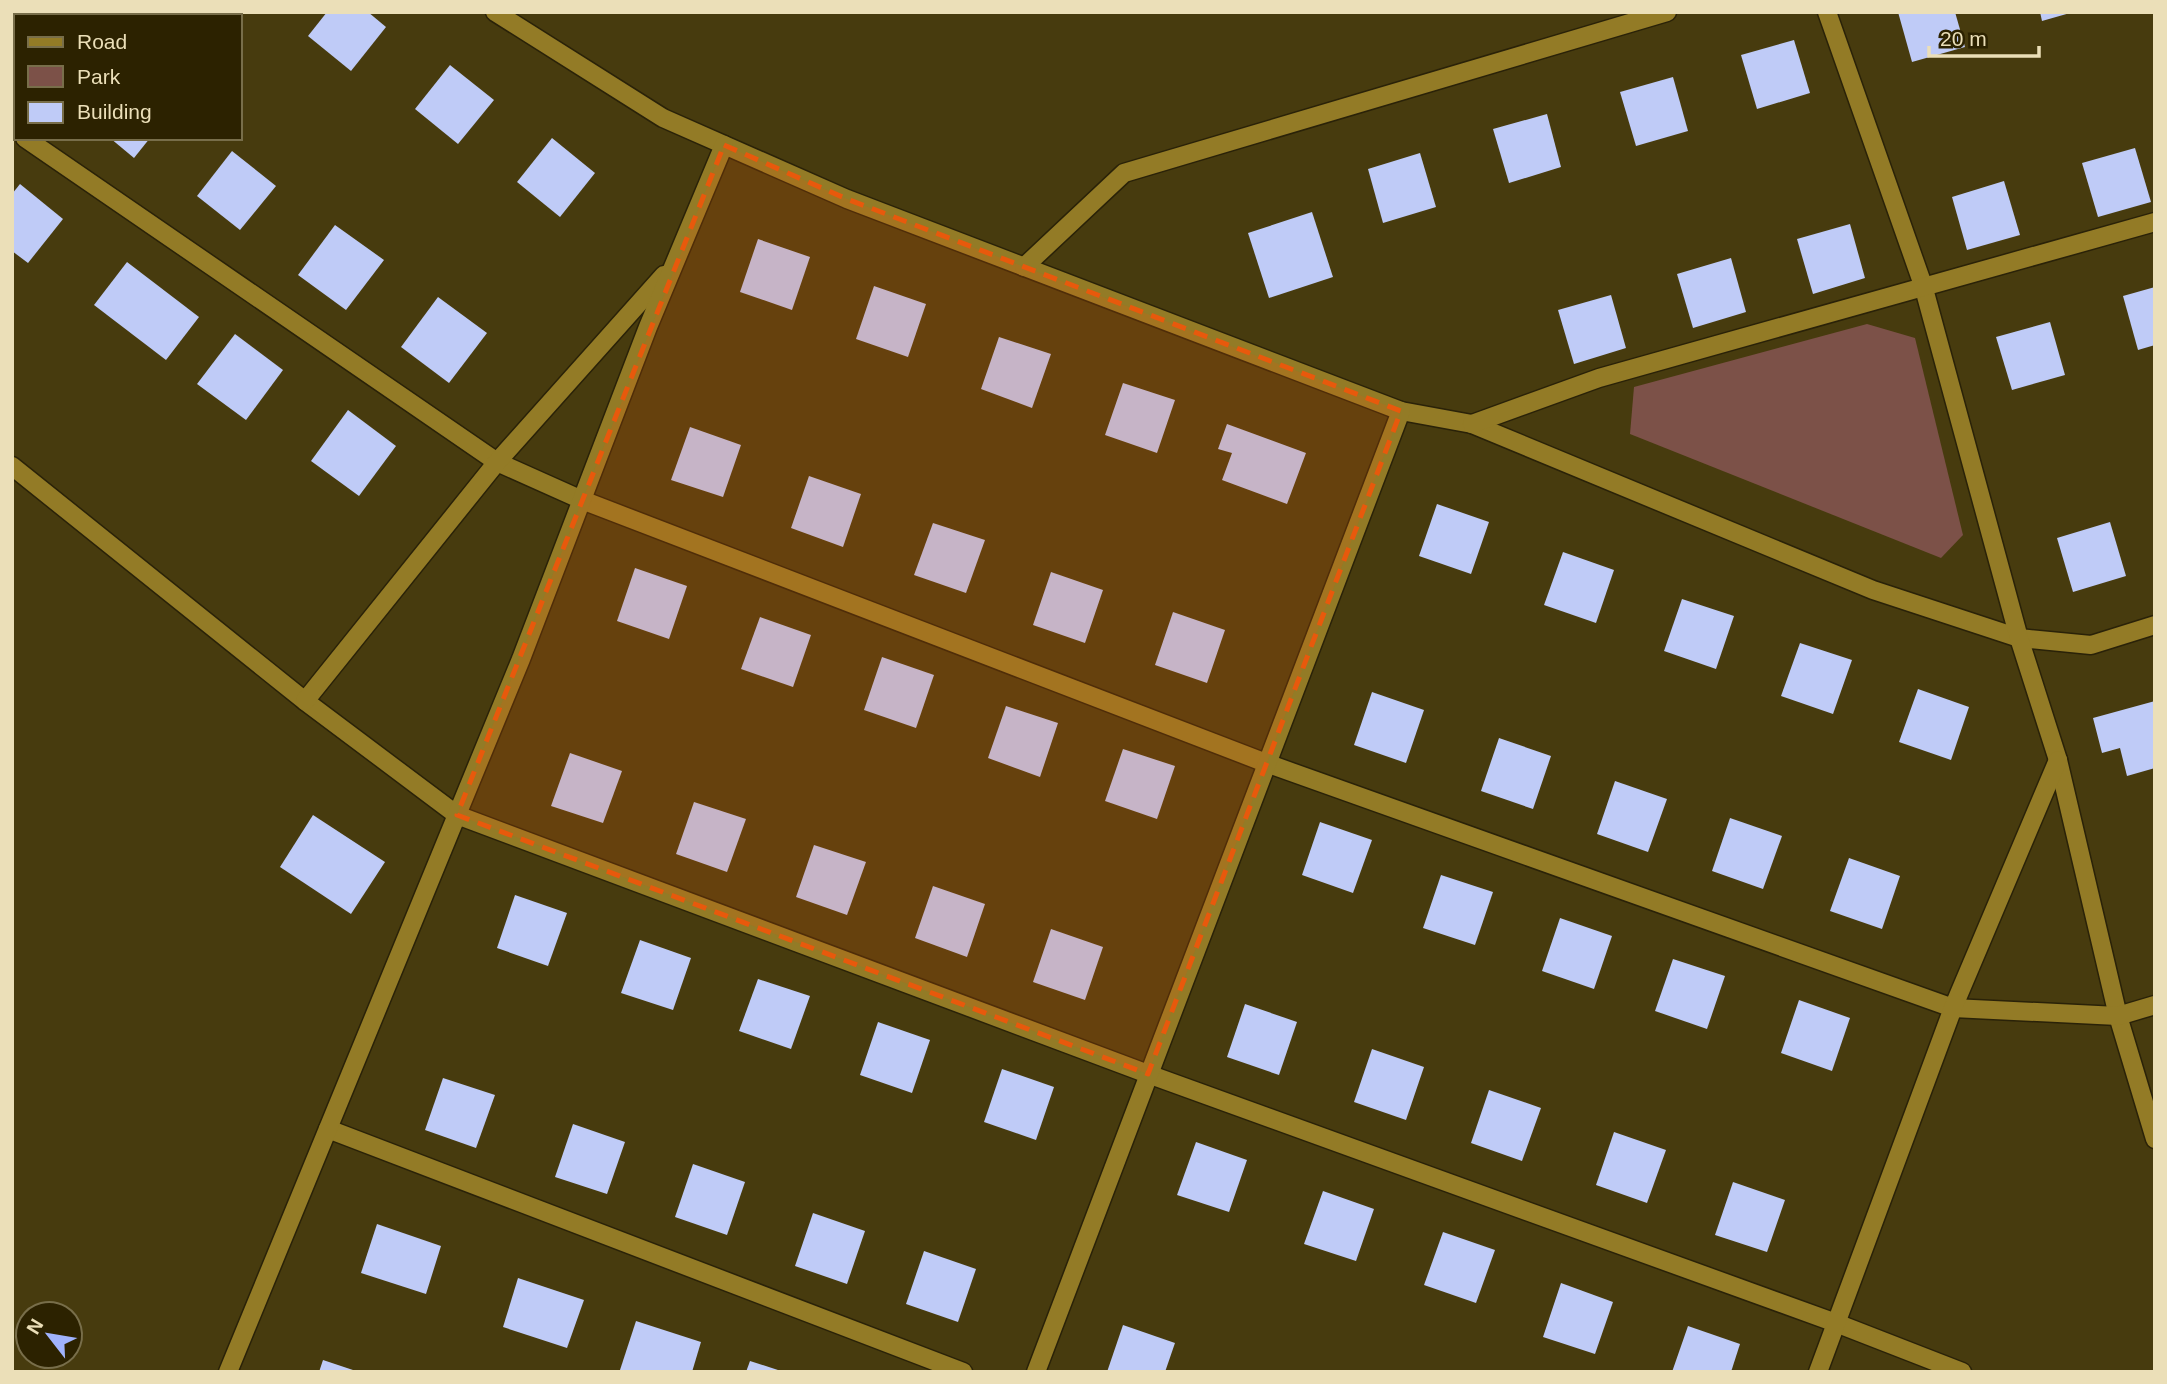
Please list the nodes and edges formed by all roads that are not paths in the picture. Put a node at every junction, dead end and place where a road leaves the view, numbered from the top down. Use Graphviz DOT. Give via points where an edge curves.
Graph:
graph roads {
  1 [pos="495,12"];
  2 [pos="1667,12"];
  3 [pos="1827,12"];
  4 [pos="28,140"];
  5 [pos="724,145"];
  6 [pos="2155,222"];
  7 [pos="674,265"];
  8 [pos="1024,267"];
  9 [pos="1923,285"];
  10 [pos="1401,411"];
  11 [pos="1472,425"];
  12 [pos="498,463"];
  13 [pos="12,466"];
  14 [pos="582,500"];
  15 [pos="2155,625"];
  16 [pos="2019,638"];
  17 [pos="305,701"];
  18 [pos="2058,760"];
  19 [pos="1266,763"];
  20 [pos="457,816"];
  21 [pos="2155,1005"];
  22 [pos="1953,1008"];
  23 [pos="2118,1016"];
  24 [pos="1148,1074"];
  25 [pos="328,1129"];
  26 [pos="2155,1139"];
  27 [pos="1836,1323"];
  28 [pos="228,1372"];
  29 [pos="963,1372"];
  30 [pos="1036,1372"];
  31 [pos="1818,1372"];
  32 [pos="1962,1372"];
  1 -- 5 [label="street" via="663,118"];
  2 -- 8 [label="street" via="1124,173"];
  3 -- 9 [label="street"];
  4 -- 12 [label="street"];
  5 -- 7 [label="street"];
  5 -- 8 [label="street" via="847,199"];
  6 -- 9 [label="street"];
  7 -- 12 [label="street"];
  7 -- 14 [label="street"];
  8 -- 10 [label="street"];
  9 -- 11 [label="street" via="1599,378"];
  9 -- 16 [label="street"];
  10 -- 11 [label="street"];
  10 -- 19 [label="street"];
  11 -- 16 [label="street" via="1873,590"];
  12 -- 14 [label="street"];
  12 -- 17 [label="street"];
  13 -- 17 [label="street"];
  14 -- 19 [label="street"];
  14 -- 20 [label="street"];
  15 -- 16 [label="street" via="2091,645"];
  16 -- 18 [label="street"];
  17 -- 20 [label="street"];
  18 -- 22 [label="street"];
  18 -- 23 [label="street"];
  19 -- 22 [label="street"];
  19 -- 24 [label="street"];
  20 -- 24 [label="street"];
  20 -- 25 [label="street"];
  21 -- 23 [label="street"];
  22 -- 23 [label="street"];
  22 -- 27 [label="street"];
  23 -- 26 [label="street"];
  24 -- 27 [label="street"];
  24 -- 30 [label="street"];
  25 -- 28 [label="street"];
  25 -- 29 [label="street"];
  27 -- 31 [label="street"];
  27 -- 32 [label="street"];
}
